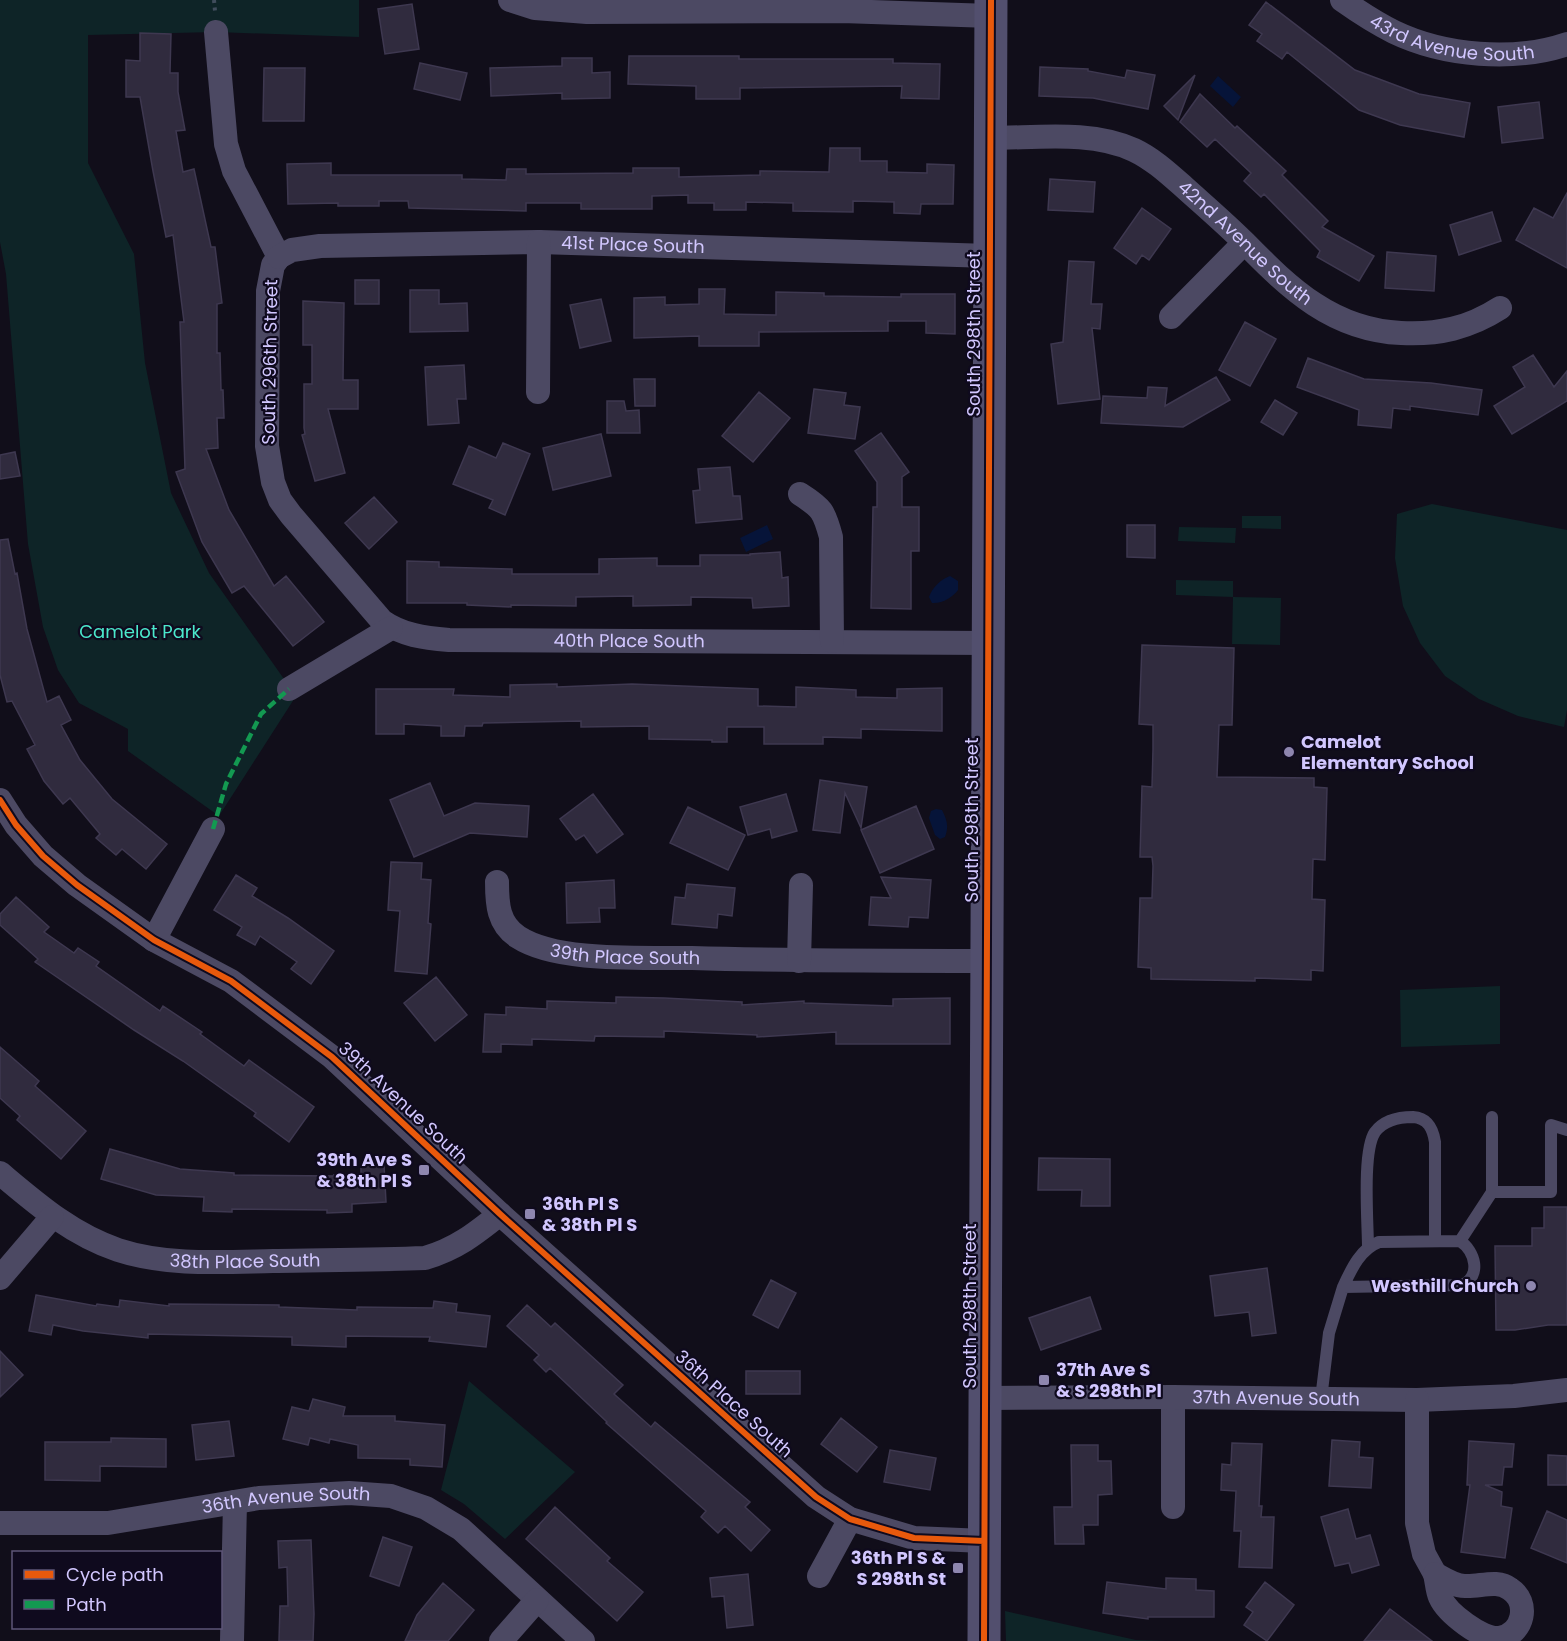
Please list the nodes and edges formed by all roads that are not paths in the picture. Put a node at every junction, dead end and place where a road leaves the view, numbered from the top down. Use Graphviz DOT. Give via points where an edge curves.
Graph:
graph roads {
  1 [pos="510,0"];
  2 [pos="1342,0"];
  3 [pos="842,6"];
  4 [pos="991,8"];
  5 [pos="216,32"];
  6 [pos="1567,44"];
  7 [pos="990,138"];
  8 [pos="539,242"];
  9 [pos="1244,243"];
  10 [pos="990,256"];
  11 [pos="279,257"];
  12 [pos="1500,308"];
  13 [pos="1171,317"];
  14 [pos="538,393"];
  15 [pos="800,494"];
  16 [pos="391,628"];
  17 [pos="832,641"];
  18 [pos="988,644"];
  19 [pos="289,689"];
  20 [pos="0,800"];
  21 [pos="213,829"];
  22 [pos="497,882"];
  23 [pos="801,885"];
  24 [pos="154,940"];
  25 [pos="799,961"];
  26 [pos="987,961"];
  27 [pos="1492,1117"];
  28 [pos="1567,1130"];
  29 [pos="0,1173"];
  30 [pos="1492,1192"];
  31 [pos="501,1214"];
  32 [pos="52,1217"];
  33 [pos="1435,1240"];
  34 [pos="1460,1241"];
  35 [pos="1368,1248"];
  36 [pos="0,1278"];
  37 [pos="1344,1287"];
  38 [pos="1567,1390"];
  39 [pos="1173,1397"];
  40 [pos="985,1398"];
  41 [pos="1321,1399"];
  42 [pos="1417,1400"];
  43 [pos="235,1502"];
  44 [pos="1173,1507"];
  45 [pos="850,1519"];
  46 [pos="0,1523"];
  47 [pos="984,1541"];
  48 [pos="1435,1574"];
  49 [pos="819,1576"];
  50 [pos="537,1600"];
  51 [pos="231,1641"];
  52 [pos="501,1641"];
  53 [pos="583,1641"];
  54 [pos="984,1641"];
  1 -- 3 [label="street" via="535,8 587,12"];
  2 -- 6 [label="street, 43rd Avenue South" via="1395,32 1467,52 1530,53"];
  3 -- 4 [label="street"];
  4 -- 7 [label="street, South 298th Street"];
  5 -- 11 [label="street, South 296th Street" via="224,126 234,171"];
  7 -- 9 [label="street, 42nd Avenue South" via="1088,139 1131,149 1157,164"];
  7 -- 10 [label="street, South 298th Street"];
  8 -- 10 [label="street, 41st Place South"];
  8 -- 11 [label="street, 41st Place South" via="320,246 292,250"];
  8 -- 14 [label="street"];
  9 -- 12 [label="street, 42nd Avenue South" via="1308,302 1370,329 1436,333 1472,324"];
  9 -- 13 [label="street"];
  10 -- 18 [label="street, South 298th Street"];
  11 -- 16 [label="street, South 296th Street" via="268,291 267,446 273,482 291,515"];
  15 -- 17 [label="street" via="818,505 831,537"];
  16 -- 17 [label="street, 40th Place South" via="420,637 469,641"];
  16 -- 19 [label="street"];
  17 -- 18 [label="street, 40th Place South"];
  18 -- 26 [label="street, South 298th Street"];
  20 -- 24 [label="street, 39th Avenue South" via="43,856"];
  21 -- 24 [label="street"];
  22 -- 25 [label="street, 39th Place South" via="498,909 507,928 541,948 574,955"];
  23 -- 25 [label="street"];
  24 -- 31 [label="street, 39th Avenue South" via="231,981 332,1057"];
  25 -- 26 [label="street, 39th Place South"];
  26 -- 40 [label="street, South 298th Street"];
  27 -- 30 [label="lane"];
  28 -- 30 [label="lane" via="1551,1125 1551,1192"];
  29 -- 32 [label="street, 38th Place South"];
  30 -- 34 [label="lane"];
  31 -- 32 [label="street, 38th Place South" via="466,1241 425,1258 226,1262 170,1260 118,1250"];
  31 -- 45 [label="street, 36th Place South" via="801,1485"];
  32 -- 36 [label="street"];
  33 -- 34 [label="lane"];
  33 -- 35 [label="lane" via="1379,1242"];
  33 -- 35 [label="lane" via="1433,1131 1422,1119 1398,1118 1374,1133 1369,1150"];
  34 -- 37 [label="lane" via="1469,1247 1474,1267 1472,1277 1462,1285"];
  35 -- 37 [label="lane" via="1349,1273"];
  37 -- 41 [label="lane" via="1329,1333"];
  38 -- 42 [label="street, 37th Avenue South"];
  39 -- 40 [label="street, 37th Avenue South"];
  39 -- 41 [label="street, 37th Avenue South"];
  39 -- 44 [label="street"];
  40 -- 47 [label="street, South 298th Street"];
  41 -- 42 [label="street, 37th Avenue South"];
  42 -- 48 [label="street" via="1417,1523 1424,1554"];
  43 -- 46 [label="street, 36th Avenue South" via="108,1522"];
  43 -- 50 [label="street, 36th Avenue South" via="349,1492 391,1496 426,1508 461,1529"];
  43 -- 51 [label="street"];
  45 -- 47 [label="street, 36th Place South" via="914,1538"];
  45 -- 49 [label="street"];
  47 -- 54 [label="street, South 298th Street"];
  50 -- 52 [label="street"];
  50 -- 53 [label="street, 36th Avenue South"];
}
